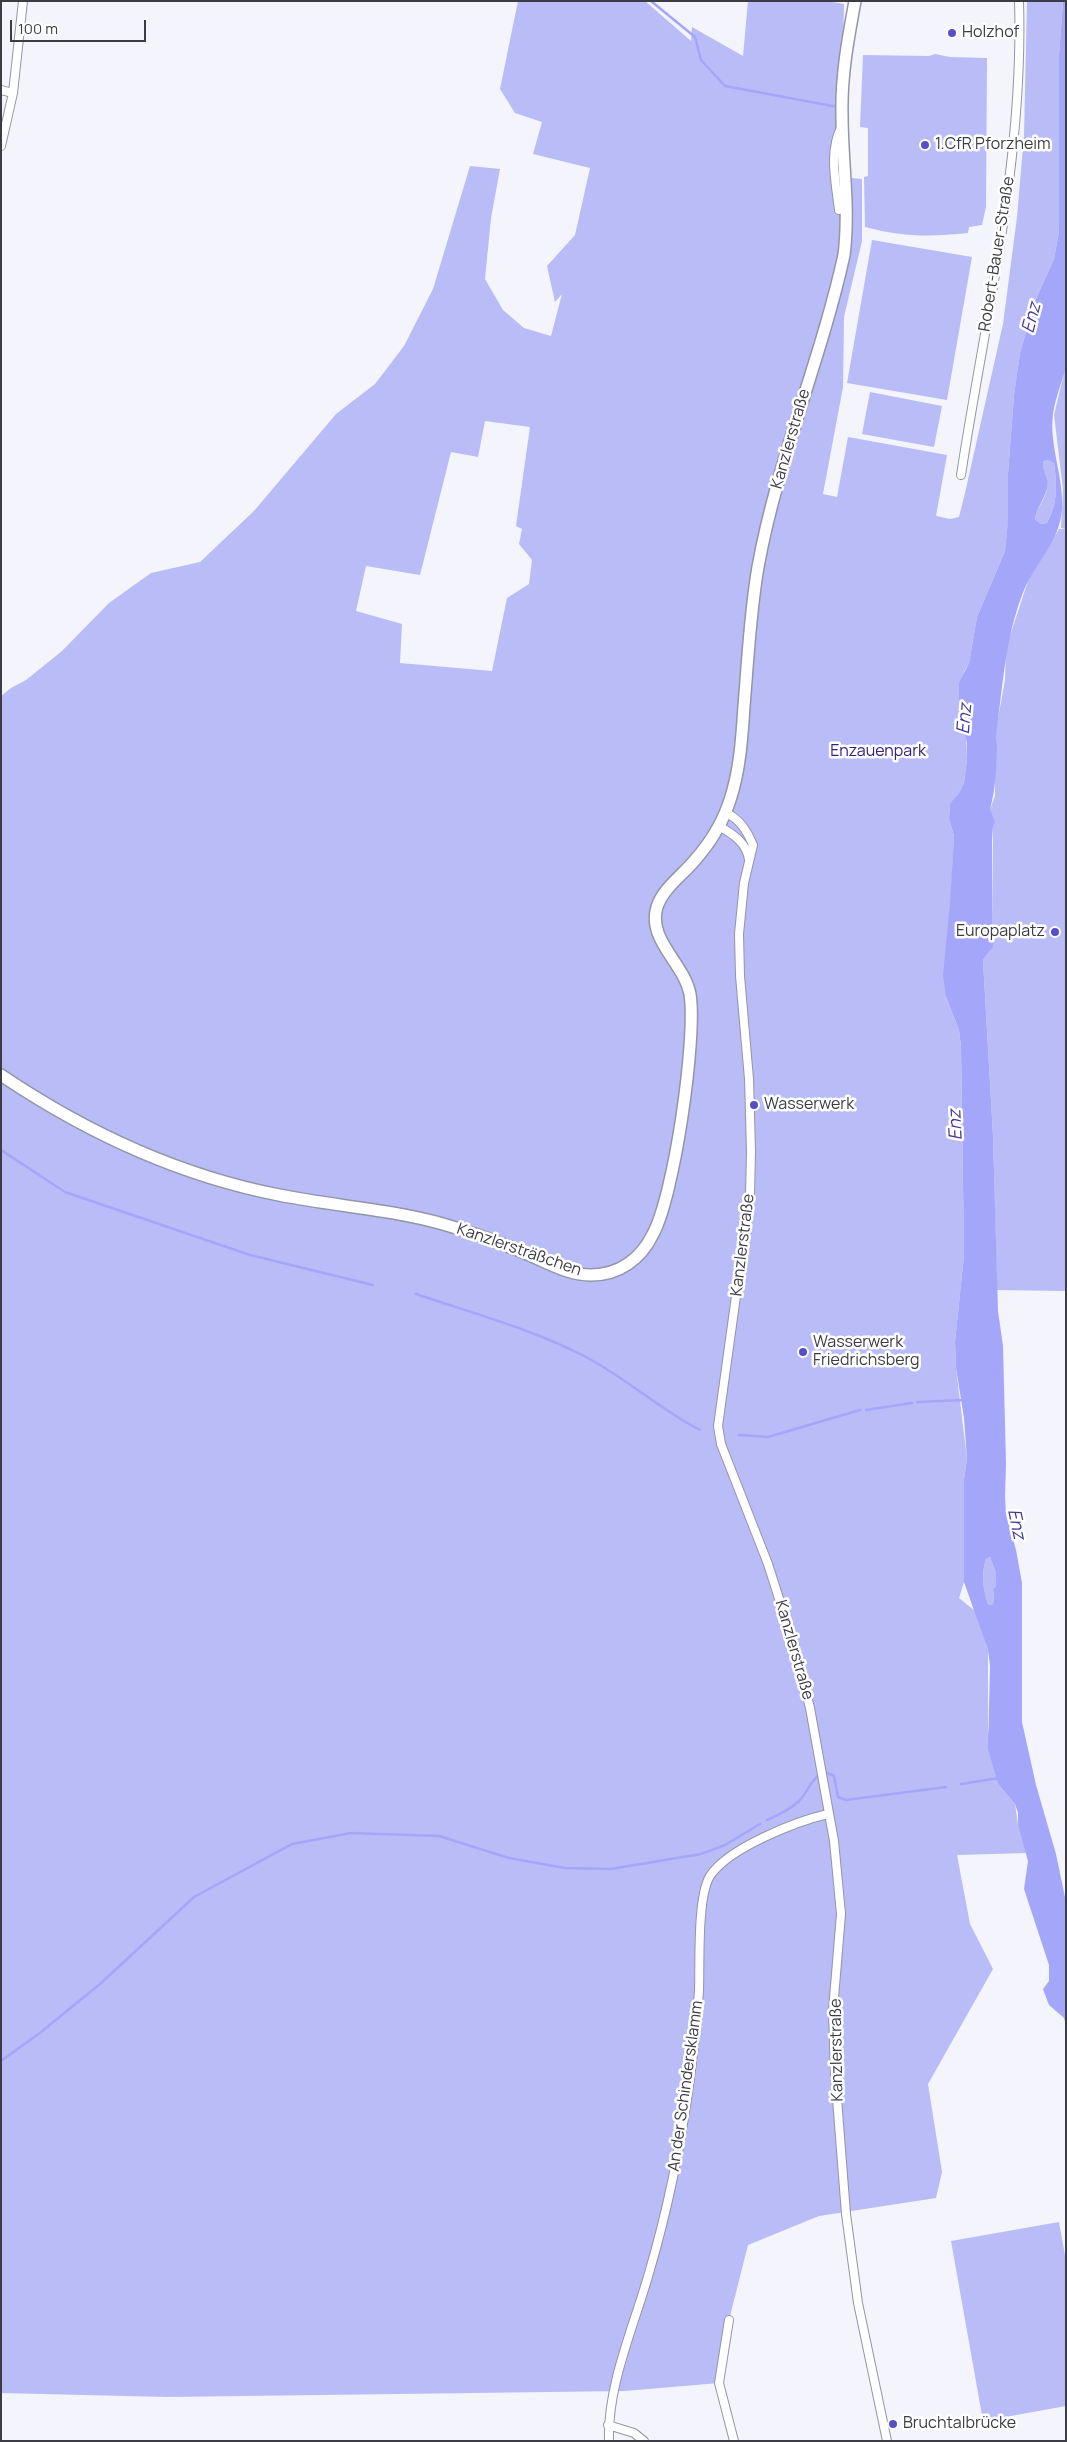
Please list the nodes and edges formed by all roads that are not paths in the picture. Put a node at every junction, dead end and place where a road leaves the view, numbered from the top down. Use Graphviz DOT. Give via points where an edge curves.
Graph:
graph roads {
  1 [pos="23,1"];
  2 [pos="855,1"];
  3 [pos="1019,1"];
  4 [pos="1,90"];
  5 [pos="13,92"];
  6 [pos="842,126"];
  7 [pos="1,146"];
  8 [pos="839,210"];
  9 [pos="960,475"];
  10 [pos="726,813"];
  11 [pos="719,826"];
  12 [pos="748,867"];
  13 [pos="1,1075"];
  14 [pos="828,1814"];
  15 [pos="729,2320"];
  16 [pos="608,2425"];
  17 [pos="609,2441"];
  18 [pos="644,2441"];
  19 [pos="734,2441"];
  20 [pos="887,2441"];
  1 -- 5 [label="street"];
  2 -- 6 [label="main road, Kanzlerstraße" via="845,59"];
  3 -- 9 [label="street, Robert-Bauer-Straße" via="1017,100 1008,186"];
  4 -- 5 [label="street"];
  5 -- 7 [label="street"];
  6 -- 8 [label="street" via="834,152"];
  6 -- 10 [label="main road, Kanzlerstraße" via="846,210 844,255 762,545 752,605 740,755"];
  10 -- 11 [label="main road, Kanzlersträßchen"];
  10 -- 12 [label="street, Kanzlerstraße" via="734,816 753,844"];
  11 -- 12 [label="street, Kanzlerstraße" via="745,847"];
  11 -- 13 [label="main road, Kanzlersträßchen" via="695,861 667,890 656,910 658,935 681,970 689,992 690,1040 684,1094 658,1225 638,1256 608,1273 592,1275 567,1270 497,1242 434,1222 280,1195 195,1174 102,1136"];
  12 -- 14 [label="street, Kanzlerstraße" via="739,934 749,1079 750,1195 718,1426 721,1444 768,1564 796,1652 810,1708"];
  14 -- 16 [label="street, An der Schindersklamm" via="805,1819 752,1844 714,1870 704,1887 699,1993 681,2136 662,2227"];
  14 -- 20 [label="street, Kanzlerstraße" via="841,1914 833,2019 846,2214 858,2303"];
  15 -- 19 [label="street" via="719,2383"];
  16 -- 17 [label="street, An der Schindersklamm"];
  16 -- 18 [label="street" via="634,2433"];
}
